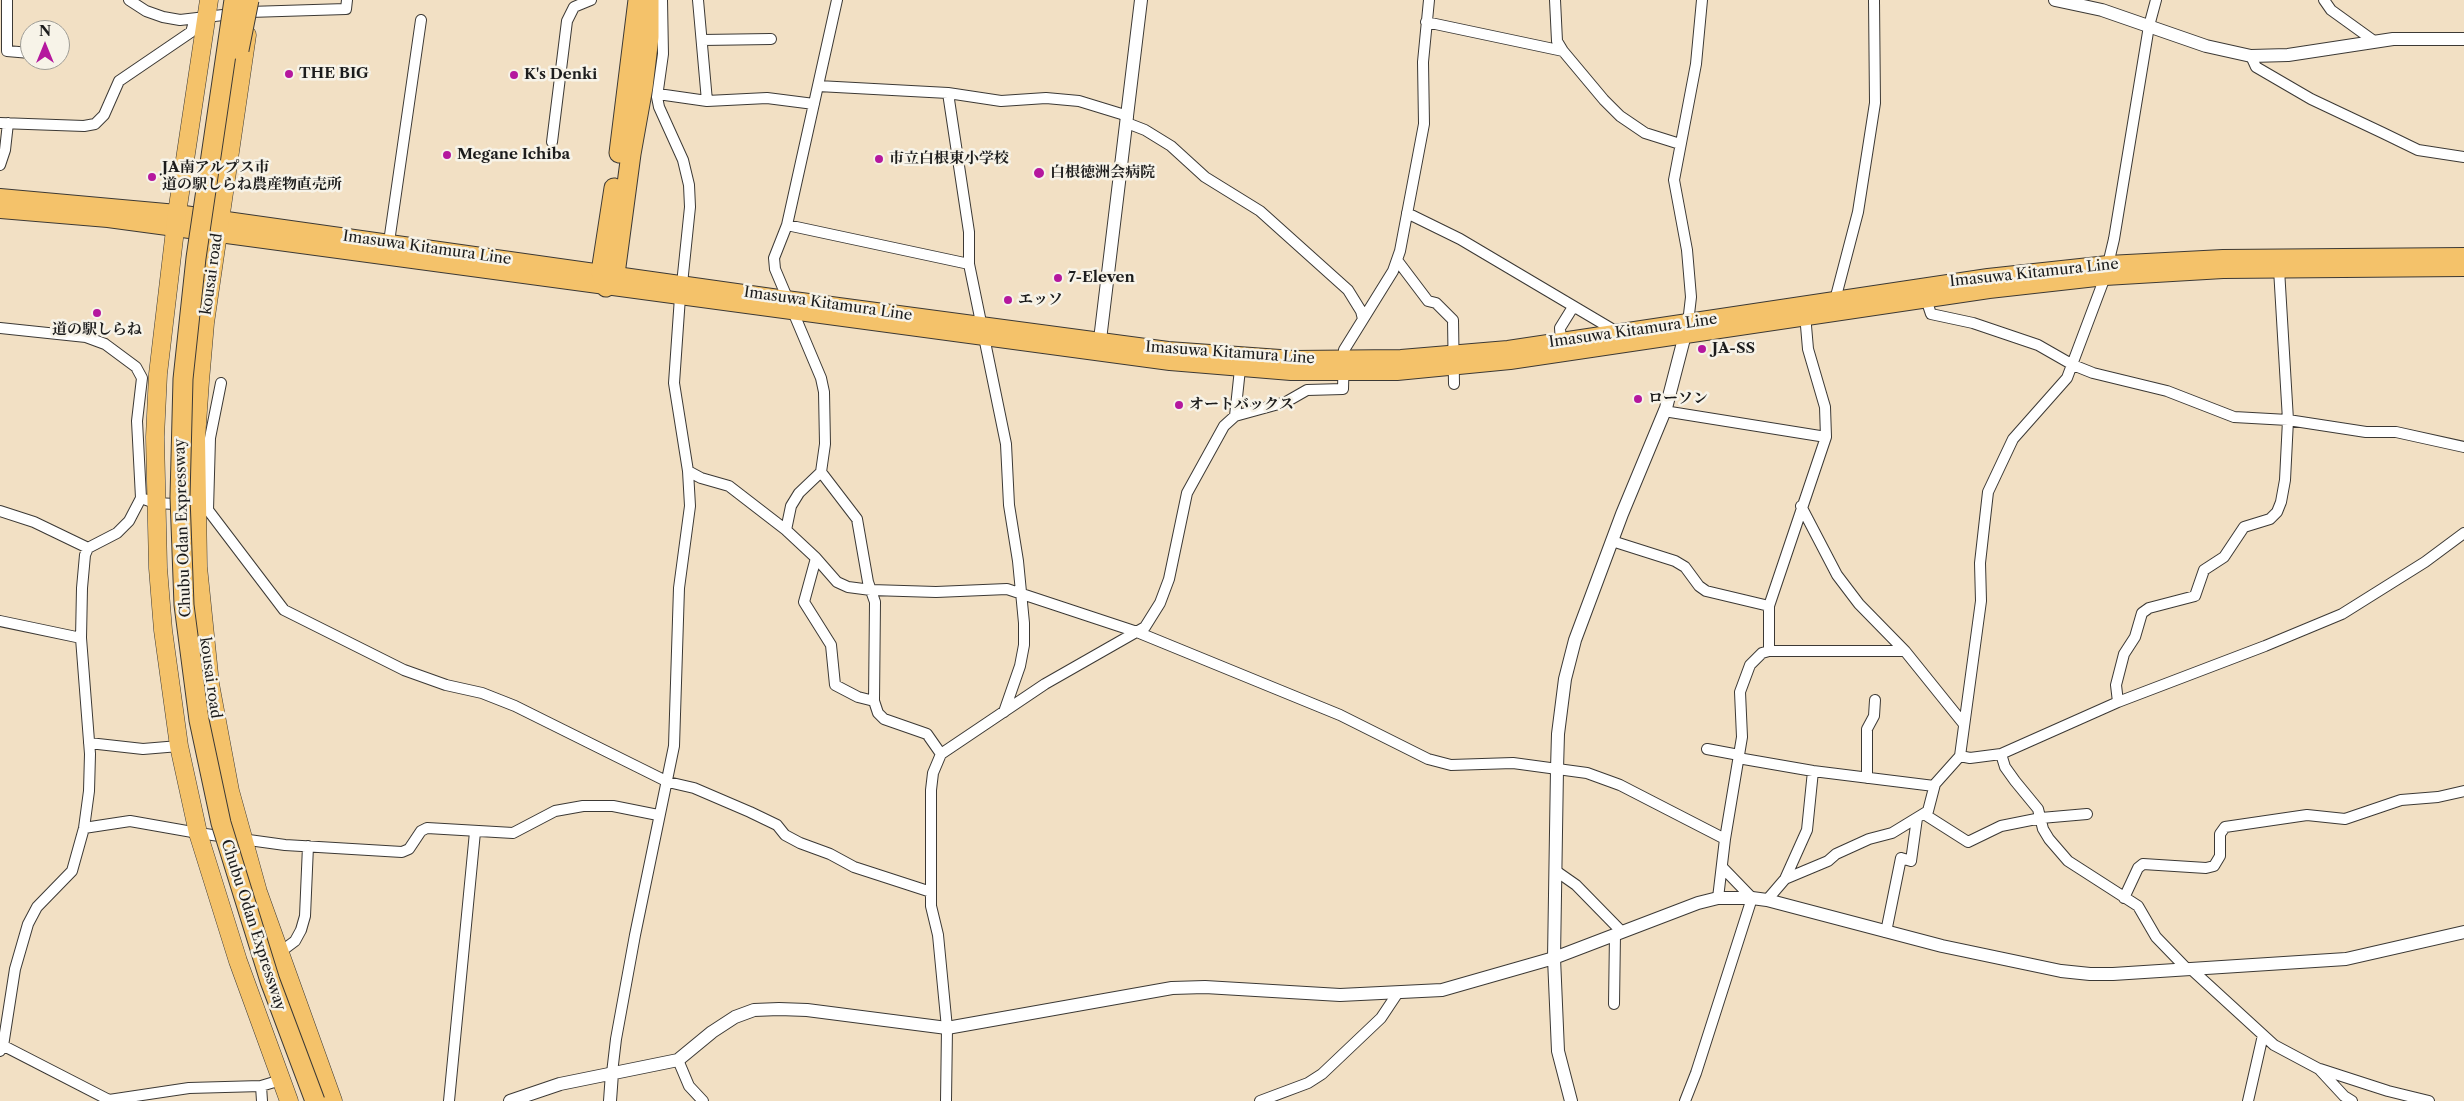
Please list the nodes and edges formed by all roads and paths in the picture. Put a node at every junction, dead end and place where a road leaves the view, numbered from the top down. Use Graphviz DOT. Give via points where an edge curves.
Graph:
graph roads {
  1 [pos="7,0"];
  2 [pos="129,0"];
  3 [pos="209,0"];
  4 [pos="232,0"];
  5 [pos="347,0"];
  6 [pos="591,0"];
  7 [pos="638,0"];
  8 [pos="649,0"];
  9 [pos="662,0"];
  10 [pos="698,0"];
  11 [pos="838,0"];
  12 [pos="1141,0"];
  13 [pos="1429,0"];
  14 [pos="1555,0"];
  15 [pos="1702,0"];
  16 [pos="1874,0"];
  17 [pos="2056,0"];
  18 [pos="2156,0"];
  19 [pos="2324,0"];
  20 [pos="247,3"];
  21 [pos="201,18"];
  22 [pos="421,20"];
  23 [pos="3,22"];
  24 [pos="1426,22"];
  25 [pos="2149,26"];
  26 [pos="772,39"];
  27 [pos="2464,39"];
  28 [pos="702,40"];
  29 [pos="2374,41"];
  30 [pos="20,52"];
  31 [pos="1563,52"];
  32 [pos="2251,56"];
  33 [pos="818,86"];
  34 [pos="948,92"];
  35 [pos="658,94"];
  36 [pos="707,101"];
  37 [pos="814,104"];
  38 [pos="1128,120"];
  39 [pos="4,123"];
  40 [pos="552,142"];
  41 [pos="1680,144"];
  42 [pos="2464,157"];
  43 [pos="0,165"];
  44 [pos="0,196"];
  45 [pos="0,210"];
  46 [pos="1407,213"];
  47 [pos="176,221"];
  48 [pos="787,225"];
  49 [pos="219,227"];
  50 [pos="389,242"];
  51 [pos="2464,256"];
  52 [pos="1397,260"];
  53 [pos="969,264"];
  54 [pos="2464,268"];
  55 [pos="2279,269"];
  56 [pos="2106,270"];
  57 [pos="607,278"];
  58 [pos="681,291"];
  59 [pos="1926,299"];
  60 [pos="1835,300"];
  61 [pos="789,306"];
  62 [pos="1573,307"];
  63 [pos="1804,311"];
  64 [pos="1364,319"];
  65 [pos="0,328"];
  66 [pos="1686,329"];
  67 [pos="982,332"];
  68 [pos="1618,332"];
  69 [pos="1561,342"];
  70 [pos="1099,347"];
  71 [pos="2073,365"];
  72 [pos="1343,367"];
  73 [pos="1240,369"];
  74 [pos="1454,369"];
  75 [pos="221,383"];
  76 [pos="1664,411"];
  77 [pos="1236,416"];
  78 [pos="2288,420"];
  79 [pos="1826,438"];
  80 [pos="2464,446"];
  81 [pos="688,471"];
  82 [pos="821,472"];
  83 [pos="148,500"];
  84 [pos="1801,506"];
  85 [pos="202,507"];
  86 [pos="0,511"];
  87 [pos="786,530"];
  88 [pos="2464,533"];
  89 [pos="1612,541"];
  90 [pos="88,548"];
  91 [pos="816,558"];
  92 [pos="871,590"];
  93 [pos="1020,593"];
  94 [pos="1769,606"];
  95 [pos="0,621"];
  96 [pos="1137,632"];
  97 [pos="81,638"];
  98 [pos="1769,651"];
  99 [pos="1905,651"];
  100 [pos="1875,700"];
  101 [pos="874,701"];
  102 [pos="2118,702"];
  103 [pos="1004,712"];
  104 [pos="1963,724"];
  105 [pos="90,743"];
  106 [pos="179,746"];
  107 [pos="1707,748"];
  108 [pos="941,754"];
  109 [pos="2001,754"];
  110 [pos="1960,756"];
  111 [pos="1739,757"];
  112 [pos="1557,769"];
  113 [pos="1813,771"];
  114 [pos="1868,778"];
  115 [pos="668,782"];
  116 [pos="1934,786"];
  117 [pos="2464,791"];
  118 [pos="2087,814"];
  119 [pos="658,815"];
  120 [pos="1921,816"];
  121 [pos="2041,818"];
  122 [pos="84,828"];
  123 [pos="475,832"];
  124 [pos="198,833"];
  125 [pos="242,839"];
  126 [pos="1725,839"];
  127 [pos="308,846"];
  128 [pos="1722,867"];
  129 [pos="1556,871"];
  130 [pos="1785,879"];
  131 [pos="931,892"];
  132 [pos="1718,898"];
  133 [pos="1752,898"];
  134 [pos="2124,898"];
  135 [pos="1767,900"];
  136 [pos="1886,932"];
  137 [pos="2464,932"];
  138 [pos="1618,933"];
  139 [pos="279,954"];
  140 [pos="1554,958"];
  141 [pos="2189,969"];
  142 [pos="1397,994"];
  143 [pos="1614,1004"];
  144 [pos="4,1005"];
  145 [pos="947,1028"];
  146 [pos="2262,1035"];
  147 [pos="1,1047"];
  148 [pos="678,1060"];
  149 [pos="2319,1069"];
  150 [pos="612,1073"];
  151 [pos="281,1080"];
  152 [pos="261,1086"];
  153 [pos="109,1100"];
  154 [pos="262,1101"];
  155 [pos="289,1101"];
  156 [pos="315,1101"];
  157 [pos="322,1101"];
  158 [pos="333,1101"];
  159 [pos="449,1101"];
  160 [pos="510,1101"];
  161 [pos="610,1101"];
  162 [pos="703,1101"];
  163 [pos="946,1101"];
  164 [pos="1260,1101"];
  165 [pos="1571,1101"];
  166 [pos="1684,1101"];
  167 [pos="2248,1101"];
  168 [pos="2352,1101"];
  169 [pos="2429,1101"];
  1 -- 23 [label="street"];
  2 -- 21 [label="street" via="163,17"];
  3 -- 21 [label="highway"];
  4 -- 156 [label="highway, Chubu Odan Expressway, bridge" via="196,258 183,379 180,497 184,605 199,720 221,823 270,980"];
  5 -- 20 [label="street" via="346,9"];
  6 -- 40 [label="street" via="574,7 567,20"];
  7 -- 57 [label="highway"];
  8 -- 57 [label="highway" via="644,87"];
  9 -- 35 [label="street" via="663,54"];
  10 -- 28 [label="street"];
  11 -- 33 [label="street"];
  12 -- 38 [label="street"];
  13 -- 24 [label="street"];
  14 -- 31 [label="street" via="1557,41"];
  15 -- 41 [label="street" via="1696,64"];
  16 -- 60 [label="street" via="1876,103 1858,212"];
  17 -- 25 [label="street" via="2102,10"];
  18 -- 25 [label="street"];
  19 -- 29 [label="street" via="2332,10"];
  20 -- 21 [label="street"];
  20 -- 49 [label="highway, kousai road"];
  20 -- 157 [label="highway, Chubu Odan Expressway, bridge" via="215,206 202,267 190,378 187,445 191,604 215,768 256,918"];
  21 -- 39 [label="street" via="191,32 119,81 104,115 95,124"];
  21 -- 47 [label="highway"];
  22 -- 50 [label="street"];
  23 -- 30 [label="street" via="7,51"];
  24 -- 31 [label="street"];
  24 -- 46 [label="street" via="1424,124"];
  25 -- 32 [label="street" via="2206,46"];
  25 -- 56 [label="street"];
  26 -- 28 [label="street"];
  27 -- 29 [label="street"];
  28 -- 36 [label="street"];
  29 -- 32 [label="street" via="2288,55"];
  31 -- 41 [label="street" via="1620,116 1645,133"];
  32 -- 42 [label="street" via="2256,67 2382,134 2418,150"];
  33 -- 34 [label="street"];
  33 -- 37 [label="street"];
  34 -- 38 [label="street" via="1001,101 1046,98 1079,101"];
  34 -- 53 [label="street" via="969,232"];
  35 -- 36 [label="street"];
  35 -- 58 [label="street" via="659,107 683,160 689,185 690,207"];
  36 -- 37 [label="street" via="767,98"];
  37 -- 48 [label="street"];
  38 -- 64 [label="street" via="1171,146 1205,177 1260,211 1348,290"];
  38 -- 70 [label="street"];
  39 -- 43 [label="street"];
  41 -- 66 [label="street" via="1674,180 1687,250 1691,297"];
  44 -- 47 [label="main road, Imasuwa Kitamura Line"];
  45 -- 47 [label="main road, Imasuwa Kitamura Line"];
  46 -- 52 [label="street"];
  46 -- 62 [label="street" via="1460,239"];
  47 -- 49 [label="main road, Imasuwa Kitamura Line"];
  47 -- 83 [label="highway" via="158,374"];
  48 -- 53 [label="street"];
  48 -- 61 [label="street" via="774,258"];
  49 -- 50 [label="main road, Imasuwa Kitamura Line"];
  49 -- 57 [label="main road, Imasuwa Kitamura Line"];
  49 -- 85 [label="highway, kousai road" via="196,439"];
  50 -- 57 [label="main road, Imasuwa Kitamura Line"];
  51 -- 56 [label="main road, Imasuwa Kitamura Line" via="2223,258"];
  52 -- 64 [label="street"];
  52 -- 74 [label="street" via="1428,301 1436,303 1453,320"];
  53 -- 67 [label="street"];
  54 -- 55 [label="main road, Imasuwa Kitamura Line"];
  55 -- 56 [label="main road, Imasuwa Kitamura Line"];
  55 -- 78 [label="street"];
  56 -- 59 [label="main road, Imasuwa Kitamura Line"];
  56 -- 60 [label="main road, Imasuwa Kitamura Line" via="1988,277"];
  56 -- 71 [label="street"];
  57 -- 58 [label="main road, Imasuwa Kitamura Line"];
  58 -- 61 [label="main road, Imasuwa Kitamura Line"];
  58 -- 81 [label="street" via="674,383"];
  59 -- 63 [label="main road, Imasuwa Kitamura Line"];
  59 -- 71 [label="street" via="1931,314 1974,323 2038,345"];
  60 -- 63 [label="main road, Imasuwa Kitamura Line"];
  61 -- 67 [label="main road, Imasuwa Kitamura Line"];
  61 -- 82 [label="street" via="824,392 825,444"];
  62 -- 68 [label="street"];
  62 -- 69 [label="street" via="1560,328"];
  63 -- 66 [label="main road, Imasuwa Kitamura Line"];
  63 -- 79 [label="street" via="1808,350 1824,407"];
  64 -- 72 [label="street" via="1344,350"];
  65 -- 83 [label="street" via="86,338 105,344 136,367 142,378 137,421"];
  66 -- 68 [label="main road, Imasuwa Kitamura Line"];
  66 -- 74 [label="main road, Imasuwa Kitamura Line"];
  66 -- 76 [label="street"];
  67 -- 70 [label="main road, Imasuwa Kitamura Line"];
  67 -- 93 [label="street" via="1006,444 1009,505"];
  68 -- 69 [label="main road, Imasuwa Kitamura Line"];
  69 -- 74 [label="main road, Imasuwa Kitamura Line"];
  70 -- 72 [label="main road, Imasuwa Kitamura Line"];
  70 -- 73 [label="main road, Imasuwa Kitamura Line"];
  71 -- 78 [label="street" via="2167,391 2234,417"];
  71 -- 104 [label="street" via="2058,388 2013,439 1988,492 1980,554 1981,601"];
  72 -- 73 [label="main road, Imasuwa Kitamura Line"];
  72 -- 74 [label="main road, Imasuwa Kitamura Line"];
  72 -- 77 [label="street" via="1342,389 1308,390 1286,402"];
  73 -- 77 [label="street"];
  75 -- 85 [label="street" via="210,438"];
  76 -- 79 [label="street"];
  76 -- 89 [label="street"];
  77 -- 96 [label="street" via="1224,426 1187,493 1169,579 1160,603 1145,627"];
  78 -- 80 [label="street" via="2366,432 2396,432"];
  78 -- 102 [label="street" via="2285,480 2277,512 2270,519 2244,527 2224,557 2204,570 2195,596 2149,608 2142,613 2135,637 2124,654 2116,685"];
  79 -- 84 [label="street"];
  81 -- 87 [label="street" via="729,486"];
  81 -- 115 [label="street" via="690,506 678,588 676,718"];
  82 -- 87 [label="street" via="799,493 791,506"];
  82 -- 92 [label="street" via="857,518"];
  83 -- 85 [label="street"];
  83 -- 90 [label="street" via="117,533"];
  83 -- 106 [label="highway"];
  84 -- 94 [label="street"];
  84 -- 99 [label="street" via="1837,575 1859,604"];
  85 -- 115 [label="street" via="284,610 404,670 446,685 482,692 515,706"];
  85 -- 125 [label="highway, kousai road" via="198,567 210,684"];
  86 -- 90 [label="street" via="34,522"];
  87 -- 91 [label="street"];
  88 -- 102 [label="street" via="2425,562 2342,614"];
  89 -- 94 [label="street" via="1675,561 1685,567 1706,591"];
  89 -- 112 [label="street" via="1572,650 1565,679"];
  90 -- 97 [label="street" via="82,588"];
  91 -- 92 [label="street" via="837,582"];
  91 -- 101 [label="street" via="804,602 831,645 835,685"];
  92 -- 93 [label="street" via="1007,589"];
  92 -- 101 [label="street" via="875,602"];
  93 -- 96 [label="street"];
  93 -- 103 [label="street" via="1024,645"];
  94 -- 98 [label="street"];
  95 -- 97 [label="street"];
  96 -- 103 [label="street" via="1045,684"];
  96 -- 112 [label="street" via="1340,715 1428,759 1451,765 1513,763"];
  97 -- 105 [label="street"];
  98 -- 99 [label="street"];
  98 -- 111 [label="street" via="1762,653 1750,665 1740,692 1742,737"];
  99 -- 104 [label="street"];
  100 -- 114 [label="street" via="1874,716 1867,729"];
  101 -- 108 [label="street" via="884,719 927,734"];
  102 -- 109 [label="street"];
  103 -- 108 [label="street"];
  104 -- 110 [label="street"];
  105 -- 106 [label="street" via="142,749"];
  105 -- 122 [label="street"];
  106 -- 124 [label="highway"];
  107 -- 111 [label="street"];
  108 -- 131 [label="street" via="933,773 931,790"];
  109 -- 110 [label="street"];
  109 -- 121 [label="street" via="2006,767 2038,809"];
  110 -- 116 [label="street"];
  111 -- 113 [label="street"];
  111 -- 126 [label="street"];
  112 -- 126 [label="street" via="1586,773 1620,785"];
  112 -- 129 [label="street"];
  113 -- 114 [label="street"];
  113 -- 130 [label="street" via="1806,830"];
  114 -- 116 [label="street"];
  115 -- 119 [label="street"];
  115 -- 131 [label="street" via="694,788 750,812 777,825 785,835 800,843 854,867"];
  116 -- 120 [label="street" via="1928,811"];
  117 -- 134 [label="street" via="2400,800 2345,819 2307,815 2225,827 2220,834 2220,856 2214,866 2143,864"];
  118 -- 121 [label="street"];
  119 -- 123 [label="street" via="613,806 583,806 555,811 513,833"];
  119 -- 150 [label="street"];
  120 -- 121 [label="street" via="1968,842 2001,826"];
  120 -- 130 [label="street" via="1892,833 1869,839"];
  120 -- 136 [label="street" via="1911,861 1901,858"];
  121 -- 134 [label="street" via="2049,839 2068,861"];
  122 -- 124 [label="street" via="130,821"];
  122 -- 144 [label="street" via="72,871 37,907 28,924"];
  123 -- 127 [label="street" via="427,828 421,831 409,849 402,852"];
  123 -- 159 [label="street"];
  124 -- 125 [label="street"];
  124 -- 151 [label="highway" via="238,961"];
  125 -- 127 [label="street"];
  125 -- 139 [label="highway, kousai road"];
  126 -- 128 [label="street"];
  127 -- 139 [label="street" via="305,916 295,941"];
  128 -- 132 [label="street"];
  128 -- 133 [label="street"];
  129 -- 138 [label="street" via="1576,885"];
  129 -- 140 [label="street"];
  130 -- 135 [label="street"];
  131 -- 145 [label="street"];
  132 -- 133 [label="street"];
  132 -- 138 [label="street"];
  133 -- 135 [label="street"];
  133 -- 166 [label="street"];
  134 -- 141 [label="street" via="2138,906 2156,937"];
  135 -- 136 [label="street"];
  136 -- 141 [label="street" via="2062,971 2113,974"];
  137 -- 141 [label="street" via="2346,959"];
  138 -- 140 [label="street"];
  138 -- 143 [label="street"];
  139 -- 158 [label="highway, kousai road"];
  140 -- 142 [label="street" via="1442,990"];
  140 -- 165 [label="street" via="1557,1041"];
  141 -- 146 [label="street"];
  142 -- 145 [label="street" via="1340,995 1172,988"];
  142 -- 164 [label="street" via="1381,1018 1322,1074 1308,1083"];
  144 -- 147 [label="street"];
  145 -- 148 [label="street" via="807,1010 760,1010 735,1017"];
  145 -- 163 [label="street"];
  146 -- 149 [label="street"];
  146 -- 167 [label="street"];
  147 -- 153 [label="street"];
  148 -- 150 [label="street"];
  148 -- 162 [label="street" via="690,1086"];
  149 -- 168 [label="street"];
  149 -- 169 [label="street"];
  150 -- 160 [label="street" via="560,1084"];
  150 -- 161 [label="street"];
  151 -- 152 [label="street"];
  151 -- 155 [label="highway"];
  152 -- 153 [label="street" via="189,1088"];
  152 -- 154 [label="street"];
}
